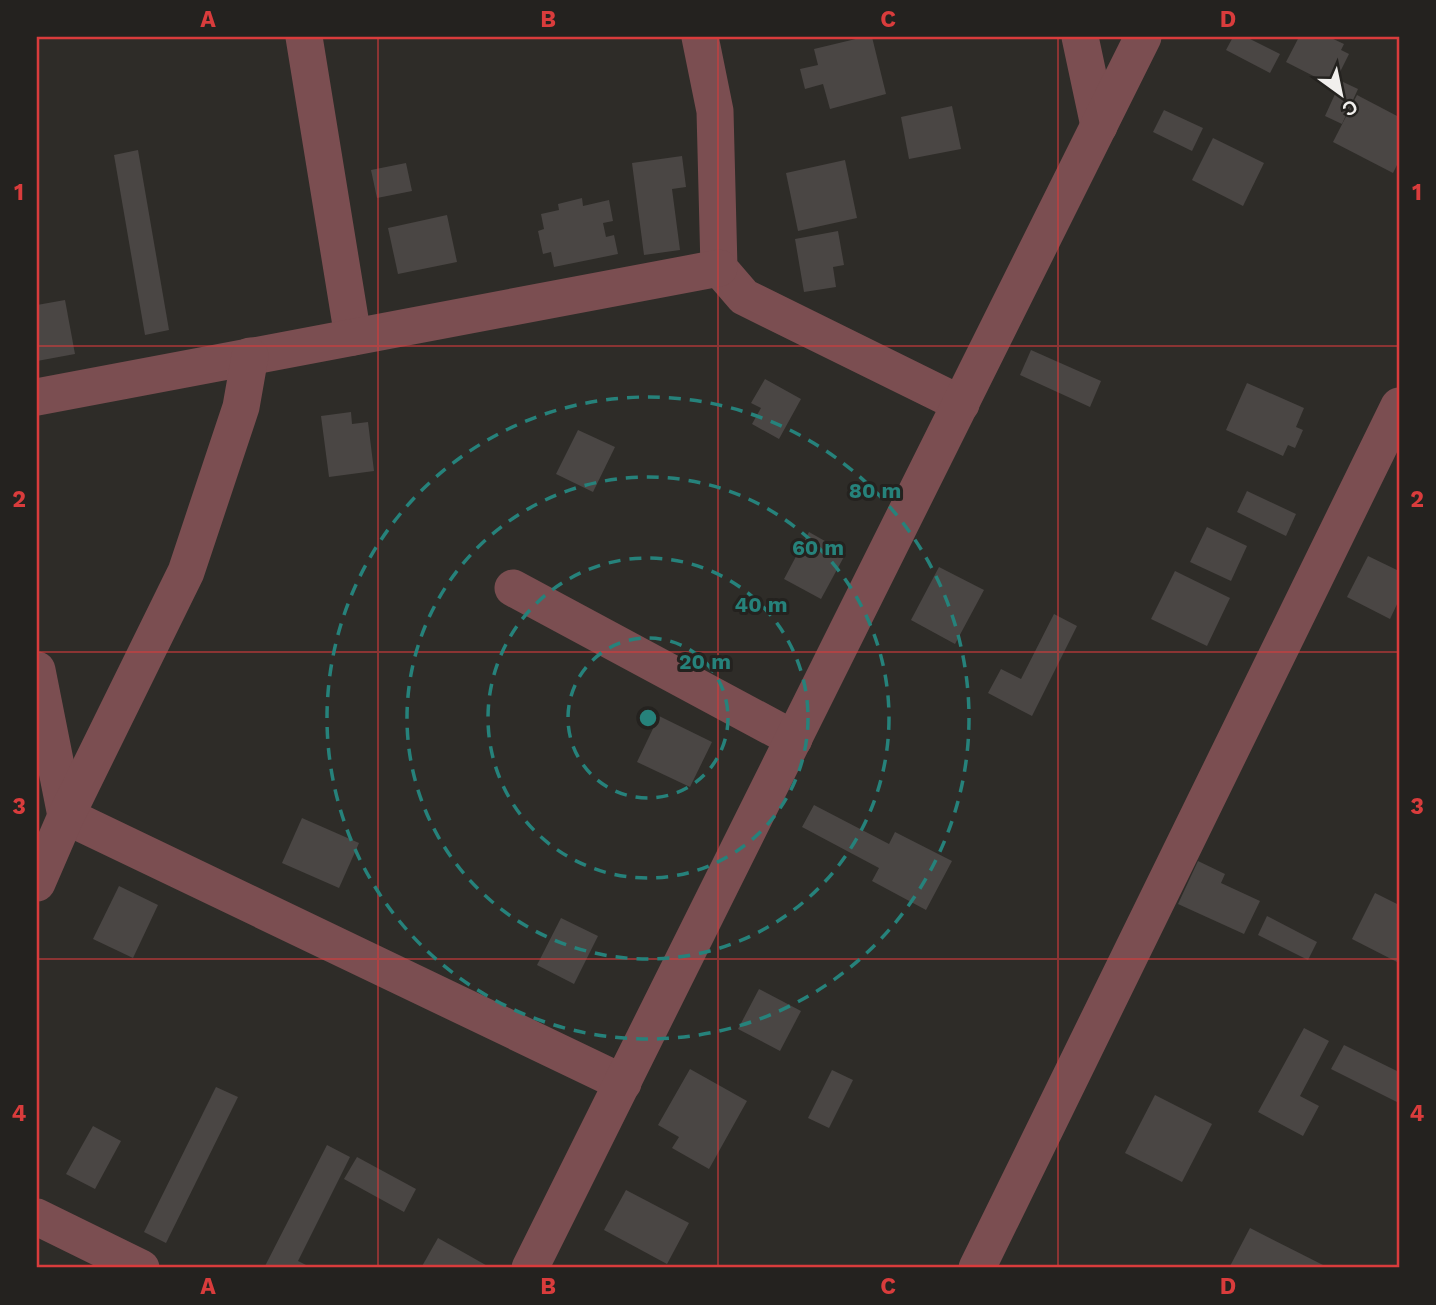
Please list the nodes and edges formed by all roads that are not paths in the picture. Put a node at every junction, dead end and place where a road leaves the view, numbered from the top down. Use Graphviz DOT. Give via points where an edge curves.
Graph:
graph roads {
  1 [pos="304,37"];
  2 [pos="700,37"];
  3 [pos="1080,37"];
  4 [pos="1143,37"];
  5 [pos="1099,126"];
  6 [pos="719,268"];
  7 [pos="353,337"];
  8 [pos="250,356"];
  9 [pos="37,397"];
  10 [pos="961,404"];
  11 [pos="1399,406"];
  12 [pos="513,588"];
  13 [pos="37,670"];
  14 [pos="794,738"];
  15 [pos="66,816"];
  16 [pos="37,883"];
  17 [pos="622,1083"];
  18 [pos="37,1217"];
  19 [pos="141,1268"];
  20 [pos="530,1268"];
  21 [pos="977,1268"];
  1 -- 7 [label="street"];
  2 -- 6 [label="street" via="715,111"];
  3 -- 5 [label="street"];
  4 -- 5 [label="street"];
  5 -- 10 [label="street"];
  6 -- 7 [label="street"];
  6 -- 10 [label="street" via="744,297"];
  7 -- 8 [label="street"];
  8 -- 9 [label="street"];
  8 -- 15 [label="street" via="241,407 186,572"];
  10 -- 14 [label="street"];
  11 -- 21 [label="street"];
  12 -- 14 [label="street"];
  13 -- 15 [label="street"];
  14 -- 17 [label="street"];
  15 -- 16 [label="street"];
  15 -- 17 [label="street"];
  17 -- 20 [label="street"];
  18 -- 19 [label="street"];
}
